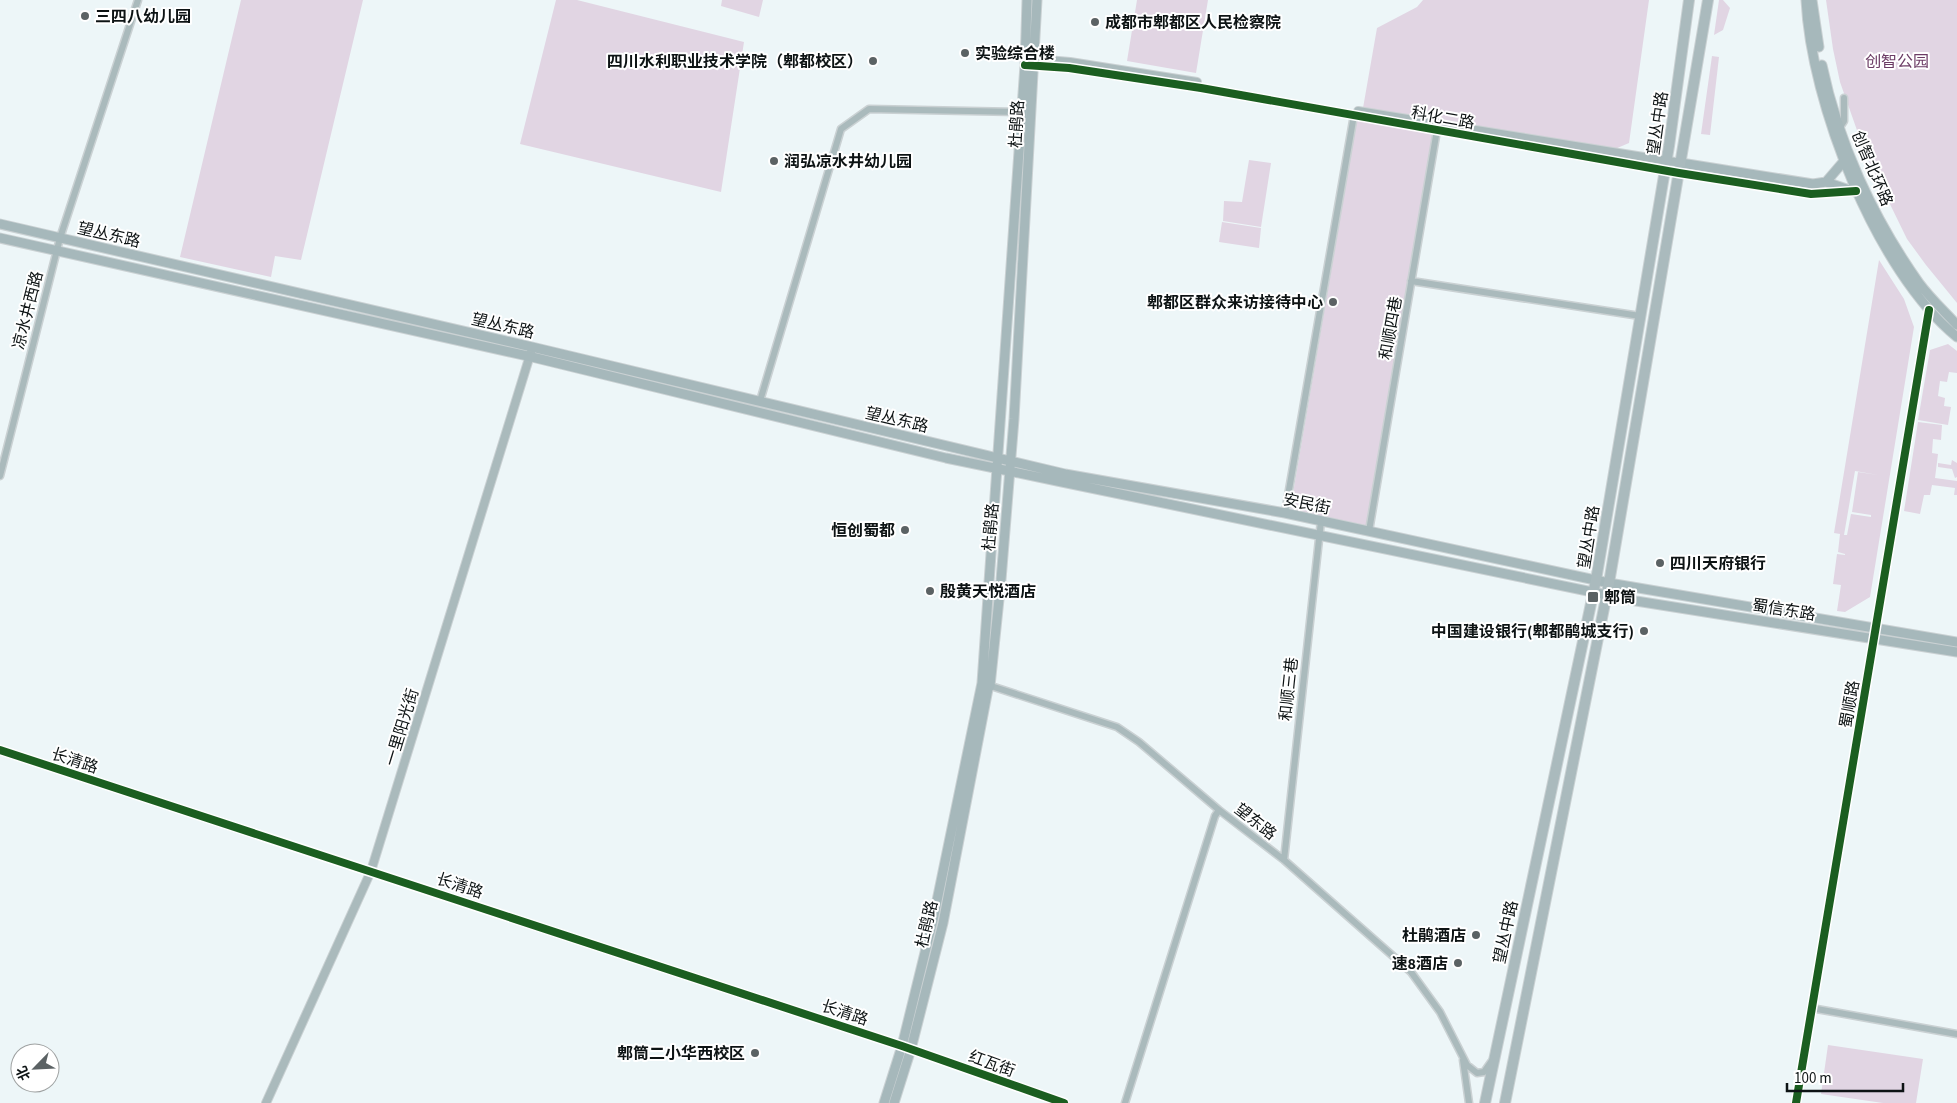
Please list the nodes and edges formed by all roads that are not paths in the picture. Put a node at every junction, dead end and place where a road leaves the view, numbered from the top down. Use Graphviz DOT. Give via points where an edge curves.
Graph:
graph roads {
  1 [pos="138,0"];
  2 [pos="1027,0"];
  3 [pos="1037,0"];
  4 [pos="1689,0"];
  5 [pos="1708,0"];
  6 [pos="1806,0"];
  7 [pos="1812,0"];
  8 [pos="1035,62"];
  9 [pos="1025,65"];
  10 [pos="1844,98"];
  11 [pos="1020,112"];
  12 [pos="1354,115"];
  13 [pos="1840,127"];
  14 [pos="1437,130"];
  15 [pos="1844,161"];
  16 [pos="1666,166"];
  17 [pos="1680,168"];
  18 [pos="1857,171"];
  19 [pos="1826,182"];
  20 [pos="1856,191"];
  21 [pos="1880,220"];
  22 [pos="0,224"];
  23 [pos="0,238"];
  24 [pos="60,238"];
  25 [pos="56,251"];
  26 [pos="1412,281"];
  27 [pos="1929,310"];
  28 [pos="1640,316"];
  29 [pos="1957,325"];
  30 [pos="1957,337"];
  31 [pos="532,347"];
  32 [pos="529,357"];
  33 [pos="760,401"];
  34 [pos="999,458"];
  35 [pos="1010,466"];
  36 [pos="998,469"];
  37 [pos="0,476"];
  38 [pos="1285,513"];
  39 [pos="1320,521"];
  40 [pos="1369,531"];
  41 [pos="1319,535"];
  42 [pos="1596,580"];
  43 [pos="1609,583"];
  44 [pos="1593,592"];
  45 [pos="1606,595"];
  46 [pos="1875,634"];
  47 [pos="1957,642"];
  48 [pos="1957,652"];
  49 [pos="986,684"];
  50 [pos="0,750"];
  51 [pos="1219,810"];
  52 [pos="1284,860"];
  53 [pos="371,871"];
  54 [pos="1812,1008"];
  55 [pos="1957,1034"];
  56 [pos="906,1047"];
  57 [pos="1462,1052"];
  58 [pos="1494,1058"];
  59 [pos="266,1103"];
  60 [pos="884,1103"];
  61 [pos="894,1103"];
  62 [pos="1064,1103"];
  63 [pos="1125,1103"];
  64 [pos="1470,1103"];
  65 [pos="1485,1103"];
  66 [pos="1505,1103"];
  67 [pos="1796,1103"];
  1 -- 24 [label="street, 凉水井西路"];
  2 -- 9 [label="main road, 杜鹃路"];
  3 -- 8 [label="main road, 杜鹃路"];
  4 -- 16 [label="main road, 望丛中路"];
  5 -- 17 [label="main road, 望丛中路"];
  6 -- 15 [label="main road" via="1821,88"];
  7 -- 13 [label="main road, 创智北环路" via="1826,81"];
  8 -- 9 [label="street, 科化二路"];
  8 -- 12 [label="street, 科化二路"];
  8 -- 16 [label="street" via="1070,62 1164,77"];
  8 -- 35 [label="main road, 杜鹃路"];
  9 -- 11 [label="main road, 杜鹃路"];
  10 -- 13 [label="street" via="1844,121"];
  11 -- 33 [label="street" via="870,109 841,129"];
  11 -- 34 [label="main road, 杜鹃路"];
  12 -- 14 [label="street, 科化二路"];
  12 -- 38 [label="street"];
  13 -- 18 [label="main road, 创智北环路"];
  14 -- 16 [label="street, 科化二路"];
  14 -- 26 [label="street, 和顺四巷"];
  15 -- 19 [label="main road"];
  15 -- 20 [label="main road"];
  16 -- 17 [label="street, 科化二路"];
  16 -- 28 [label="main road, 望丛中路"];
  17 -- 19 [label="main road" via="1813,184"];
  17 -- 20 [label="street, 科化二路" via="1811,194"];
  17 -- 43 [label="main road, 望丛中路"];
  18 -- 20 [label="main road"];
  18 -- 21 [label="main road, 创智北环路"];
  19 -- 20 [label="main road"];
  20 -- 21 [label="main road"];
  20 -- 27 [label="main road" via="1894,260"];
  21 -- 29 [label="main road, 创智北环路" via="1919,283"];
  22 -- 24 [label="main road, 望丛东路"];
  23 -- 25 [label="main road, 望丛东路"];
  24 -- 25 [label="street, 凉水井西路"];
  24 -- 31 [label="main road, 望丛东路"];
  25 -- 32 [label="main road, 望丛东路"];
  25 -- 37 [label="street, 凉水井西路"];
  26 -- 28 [label="street"];
  26 -- 40 [label="street, 和顺四巷"];
  27 -- 30 [label="main road"];
  27 -- 46 [label="street, 蜀顺路"];
  28 -- 42 [label="main road, 望丛中路"];
  31 -- 32 [label="street, 一里阳光街"];
  31 -- 33 [label="main road, 望丛东路"];
  32 -- 36 [label="main road, 望丛东路"];
  32 -- 53 [label="street, 一里阳光街"];
  33 -- 34 [label="main road, 望丛东路"];
  34 -- 35 [label="main road, 安民街"];
  34 -- 36 [label="main road, 杜鹃路"];
  35 -- 36 [label="main road, 安民街"];
  35 -- 38 [label="main road, 安民街"];
  35 -- 41 [label="main road, 安民街"];
  35 -- 49 [label="main road, 杜鹃路"];
  36 -- 49 [label="main road, 杜鹃路"];
  38 -- 39 [label="main road, 安民街"];
  39 -- 40 [label="main road, 安民街"];
  39 -- 41 [label="street, 和顺三巷"];
  40 -- 42 [label="main road, 安民街"];
  41 -- 44 [label="main road, 安民街"];
  41 -- 52 [label="street, 和顺三巷"];
  42 -- 43 [label="main road, 安民街"];
  42 -- 44 [label="main road, 望丛中路"];
  43 -- 45 [label="main road, 望丛中路"];
  43 -- 46 [label="main road, 蜀信东路"];
  44 -- 45 [label="main road, 安民街"];
  44 -- 58 [label="main road, 望丛中路"];
  45 -- 46 [label="main road, 蜀信东路"];
  45 -- 66 [label="main road, 望丛中路"];
  46 -- 47 [label="main road, 蜀信东路"];
  46 -- 48 [label="main road, 蜀信东路"];
  46 -- 54 [label="street, 蜀顺路"];
  49 -- 51 [label="street, 望东路" via="1117,727"];
  49 -- 56 [label="main road, 杜鹃路"];
  50 -- 53 [label="street, 长清路"];
  51 -- 52 [label="street, 望东路"];
  51 -- 63 [label="street"];
  52 -- 57 [label="street, 望东路" via="1411,972 1440,1012"];
  53 -- 56 [label="street, 长清路"];
  53 -- 59 [label="street, 一里阳光街"];
  54 -- 55 [label="street"];
  54 -- 67 [label="street, 蜀顺路"];
  56 -- 60 [label="main road"];
  56 -- 61 [label="main road"];
  56 -- 62 [label="street, 红瓦街"];
  57 -- 58 [label="street, 望东路" via="1467,1065 1477,1073 1484,1072"];
  57 -- 64 [label="street, 望东路"];
  58 -- 65 [label="main road, 望丛中路"];
}
